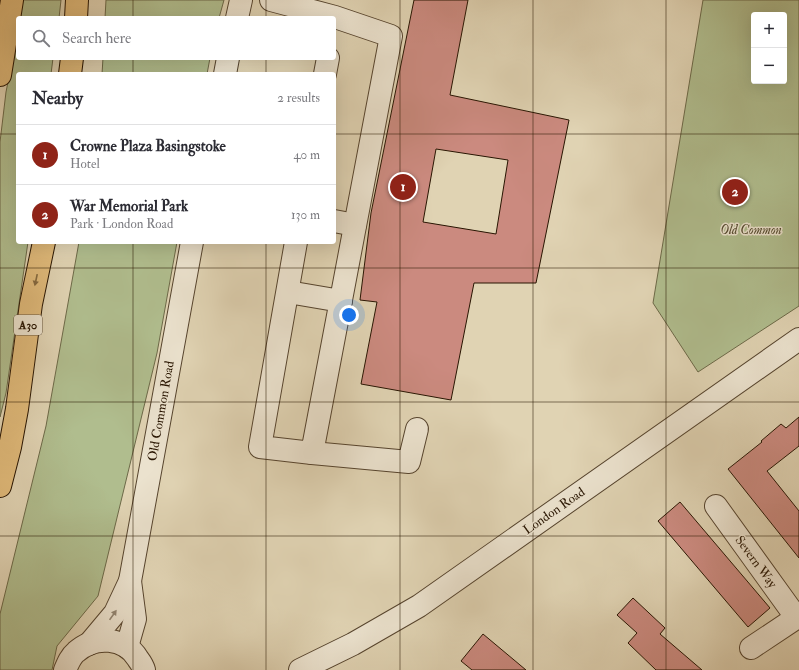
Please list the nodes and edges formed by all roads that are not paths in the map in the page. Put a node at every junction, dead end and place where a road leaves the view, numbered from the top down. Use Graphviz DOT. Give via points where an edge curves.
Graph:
graph roads {
  1 [pos="12,0"];
  2 [pos="77,0"];
  3 [pos="241,0"];
  4 [pos="272,0"];
  5 [pos="76,16"];
  6 [pos="237,16"];
  7 [pos="322,16"];
  8 [pos="336,20"];
  9 [pos="72,60"];
  10 [pos="228,60"];
  11 [pos="328,60"];
  12 [pos="70,72"];
  13 [pos="225,72"];
  14 [pos="325,72"];
  15 [pos="0,75"];
  16 [pos="336,221"];
  17 [pos="355,225"];
  18 [pos="44,244"];
  19 [pos="192,244"];
  20 [pos="296,244"];
  21 [pos="288,292"];
  22 [pos="341,301"];
  23 [pos="799,339"];
  24 [pos="417,429"];
  25 [pos="312,453"];
  26 [pos="0,486"];
  27 [pos="716,506"];
  28 [pos="130,581"];
  29 [pos="798,616"];
  30 [pos="89,644"];
  31 [pos="128,647"];
  32 [pos="751,648"];
  33 [pos="145,669"];
  34 [pos="65,670"];
  35 [pos="300,670"];
  1 -- 15 [label="main road"];
  2 -- 5 [label="main road"];
  3 -- 6 [label="street"];
  4 -- 7 [label="street"];
  8 -- 17 [label="street" via="391,36"];
  9 -- 12 [label="main road"];
  10 -- 13 [label="street"];
  11 -- 14 [label="street"];
  16 -- 17 [label="street"];
  17 -- 22 [label="street"];
  18 -- 26 [label="main road, A30, one-way" via="31,304 15,424"];
  19 -- 28 [label="street, Old Common Road"];
  20 -- 21 [label="street"];
  21 -- 22 [label="street"];
  21 -- 25 [label="street" via="260,447"];
  22 -- 25 [label="street"];
  23 -- 35 [label="street, London Road" via="419,606 354,644"];
  24 -- 25 [label="street" via="409,462"];
  27 -- 29 [label="street, Severn Way"];
  30 -- 28 [label="street, Old Common Road, one-way" via="115,613"];
  28 -- 31 [label="street, Old Common Road" via="135,619"];
  29 -- 32 [label="street"];
  30 -- 31 [label="street" via="107,640"];
  30 -- 34 [label="street" via="76,652"];
  31 -- 33 [label="street"];
}
